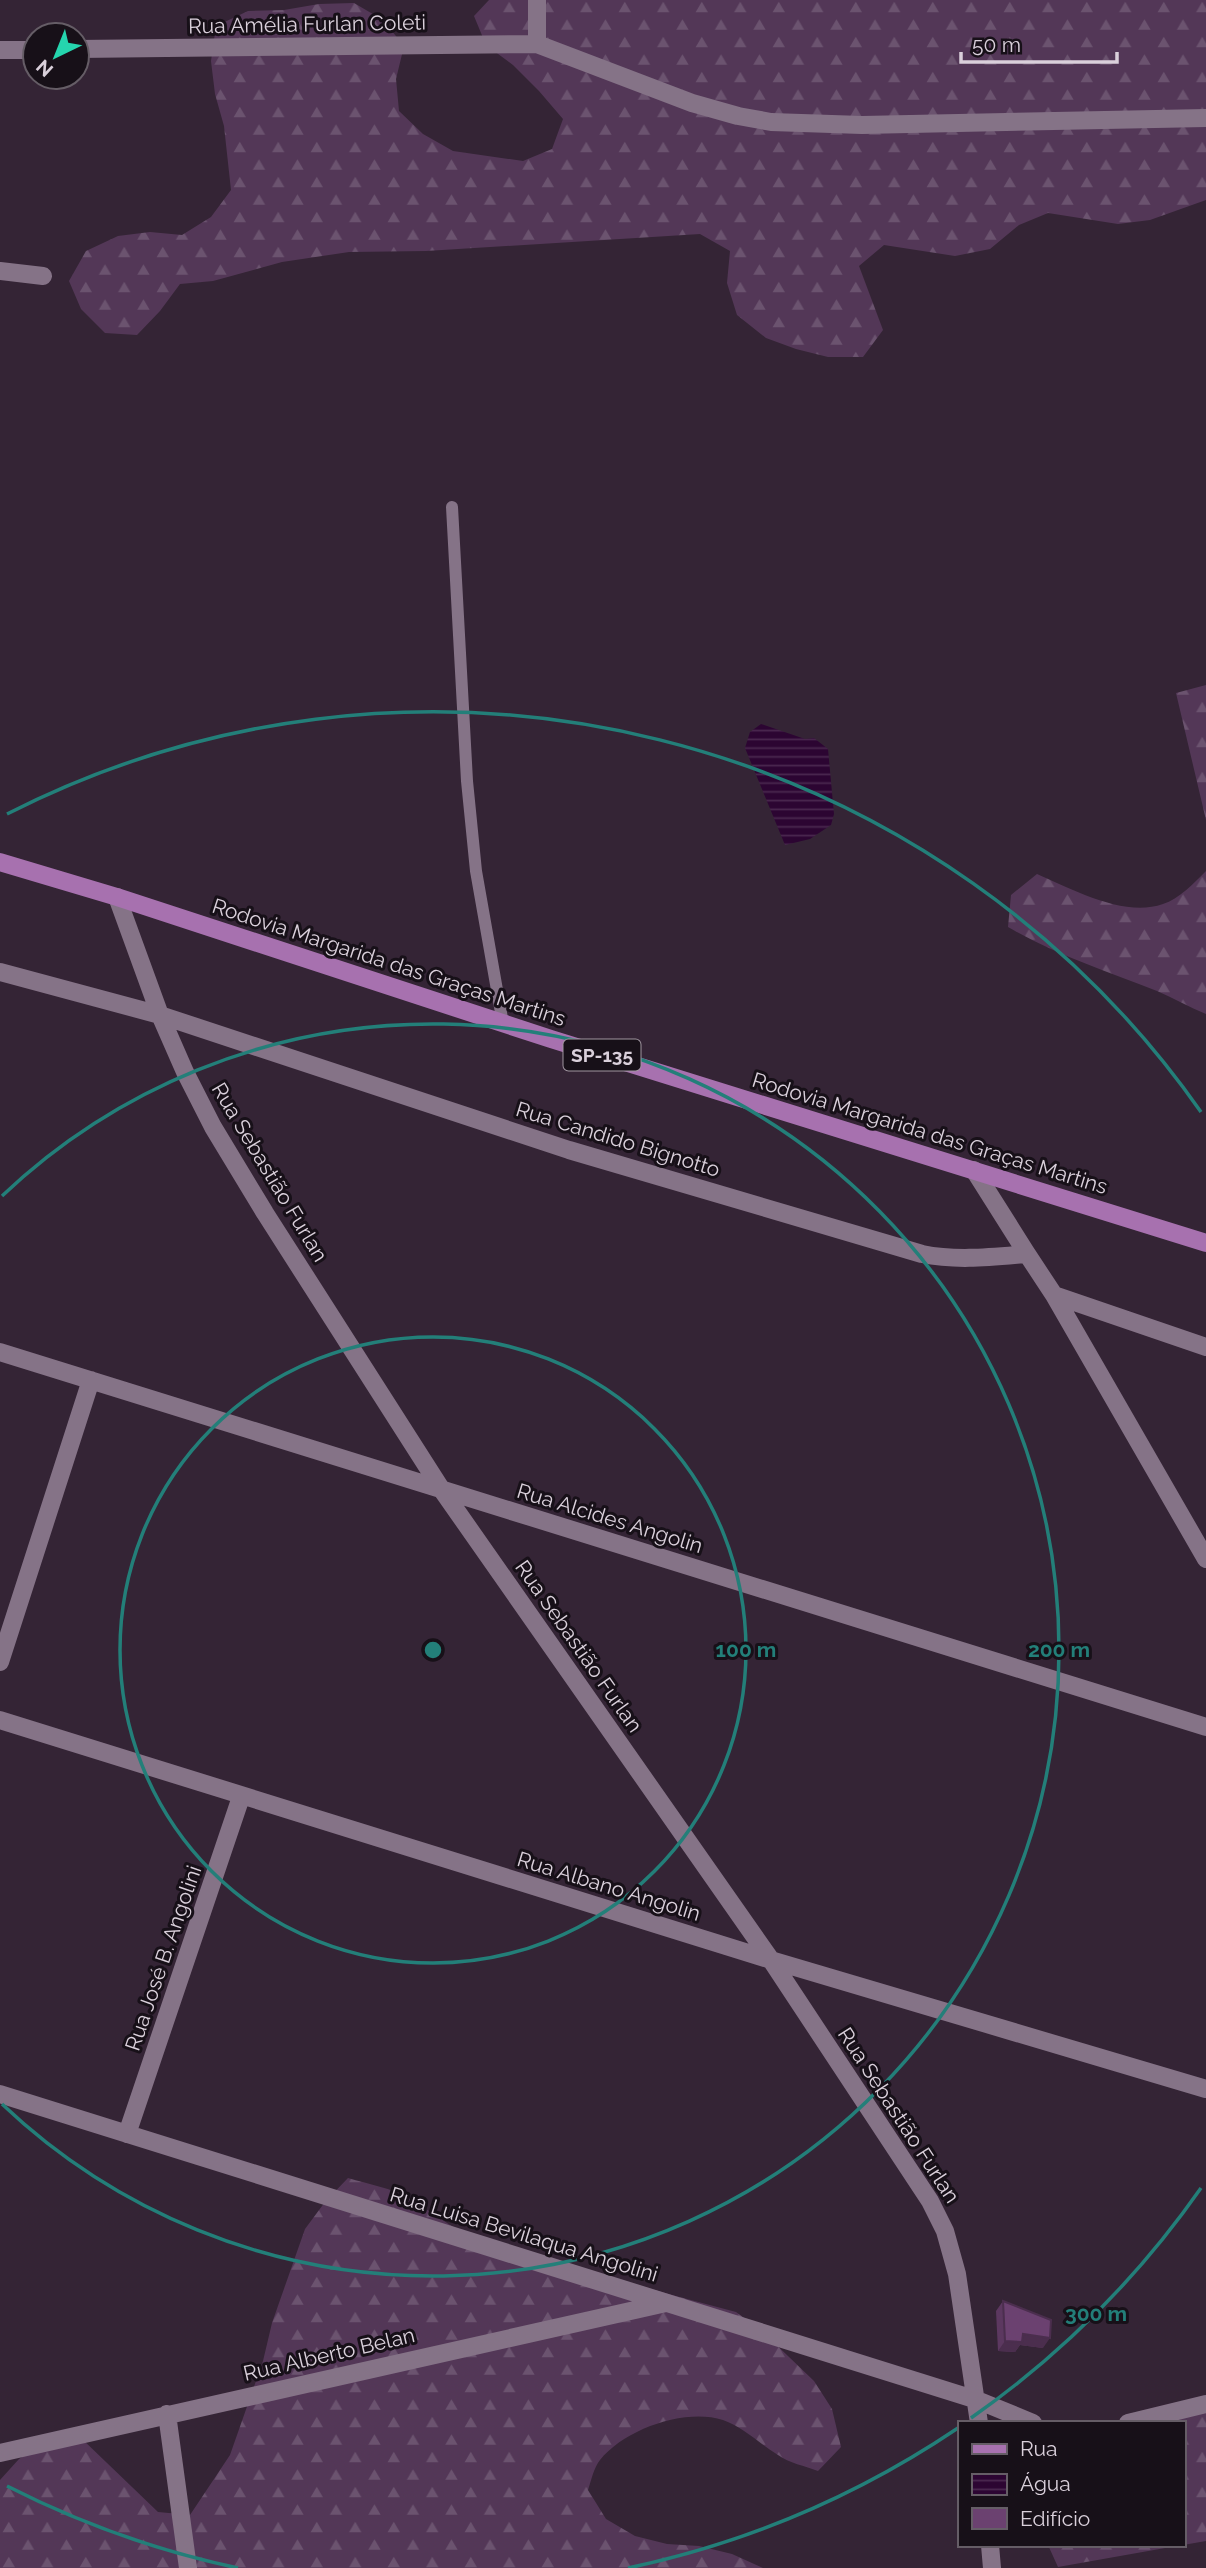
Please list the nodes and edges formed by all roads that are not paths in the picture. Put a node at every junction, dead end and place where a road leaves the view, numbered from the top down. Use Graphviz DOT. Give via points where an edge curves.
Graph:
graph roads {
  1 [pos="537,0"];
  2 [pos="537,44"];
  3 [pos="91,49"];
  4 [pos="0,50"];
  5 [pos="21,50"];
  6 [pos="1206,118"];
  7 [pos="0,271"];
  8 [pos="43,276"];
  9 [pos="452,507"];
  10 [pos="0,862"];
  11 [pos="117,897"];
  12 [pos="0,972"];
  13 [pos="160,1015"];
  14 [pos="503,1024"];
  15 [pos="974,1170"];
  16 [pos="1206,1243"];
  17 [pos="1027,1254"];
  18 [pos="1054,1295"];
  19 [pos="1206,1347"];
  20 [pos="0,1352"];
  21 [pos="91,1380"];
  22 [pos="442,1490"];
  23 [pos="1206,1559"];
  24 [pos="0,1662"];
  25 [pos="0,1720"];
  26 [pos="1206,1727"];
  27 [pos="241,1797"];
  28 [pos="771,1960"];
  29 [pos="1206,2089"];
  30 [pos="0,2094"];
  31 [pos="127,2134"];
  32 [pos="668,2302"];
  33 [pos="977,2400"];
  34 [pos="1206,2404"];
  35 [pos="167,2414"];
  36 [pos="979,2421"];
  37 [pos="1028,2421"];
  38 [pos="1136,2421"];
  39 [pos="0,2453"];
  40 [pos="990,2547"];
  41 [pos="188,2568"];
  42 [pos="992,2568"];
  1 -- 2 [label="street"];
  2 -- 3 [label="street, Rua Amélia Furlan Coleti"];
  2 -- 6 [label="street" via="692,103 771,122 862,125"];
  4 -- 5 [label="street"];
  7 -- 8 [label="street"];
  9 -- 14 [label="lane" via="467,781 480,905"];
  10 -- 11 [label="main road, Rodovia Margarida das Graças Martins / SP-135"];
  11 -- 13 [label="street, Rua Sebastião Furlan"];
  11 -- 14 [label="main road, Rodovia Margarida das Graças Martins / SP-135"];
  12 -- 13 [label="street, Rua Candido Bignotto"];
  13 -- 17 [label="street, Rua Candido Bignotto" via="569,1150 922,1254 970,1259"];
  13 -- 22 [label="street, Rua Sebastião Furlan" via="213,1127"];
  14 -- 15 [label="main road, Rodovia Margarida das Graças Martins / SP-135"];
  15 -- 16 [label="main road, Rodovia Margarida das Graças Martins / SP-135"];
  15 -- 17 [label="street"];
  17 -- 18 [label="street"];
  18 -- 19 [label="street"];
  18 -- 23 [label="street"];
  20 -- 21 [label="street, Rua Alcides Angolin"];
  21 -- 22 [label="street, Rua Alcides Angolin"];
  21 -- 24 [label="street"];
  22 -- 26 [label="street, Rua Alcides Angolin"];
  22 -- 28 [label="street, Rua Sebastião Furlan"];
  25 -- 27 [label="street, Rua Albano Angolin"];
  27 -- 28 [label="street, Rua Albano Angolin"];
  27 -- 31 [label="street, Rua José B. Angolini"];
  28 -- 29 [label="street, Rua Albano Angolin"];
  28 -- 33 [label="street, Rua Sebastião Furlan" via="930,2201 945,2231 957,2274"];
  30 -- 31 [label="street, Rua Luisa Bevilaqua Angolini"];
  31 -- 32 [label="street, Rua Luisa Bevilaqua Angolini"];
  32 -- 33 [label="street, Rua Luisa Bevilaqua Angolini"];
  32 -- 35 [label="street, Rua Alberto Belan"];
  33 -- 36 [label="street, Rua Sebastião Furlan"];
  33 -- 37 [label="street, Rua Luisa Bevilaqua Angolini"];
  34 -- 38 [label="street"];
  35 -- 39 [label="street, Rua Alberto Belan"];
  35 -- 41 [label="street"];
  40 -- 42 [label="street"];
}
